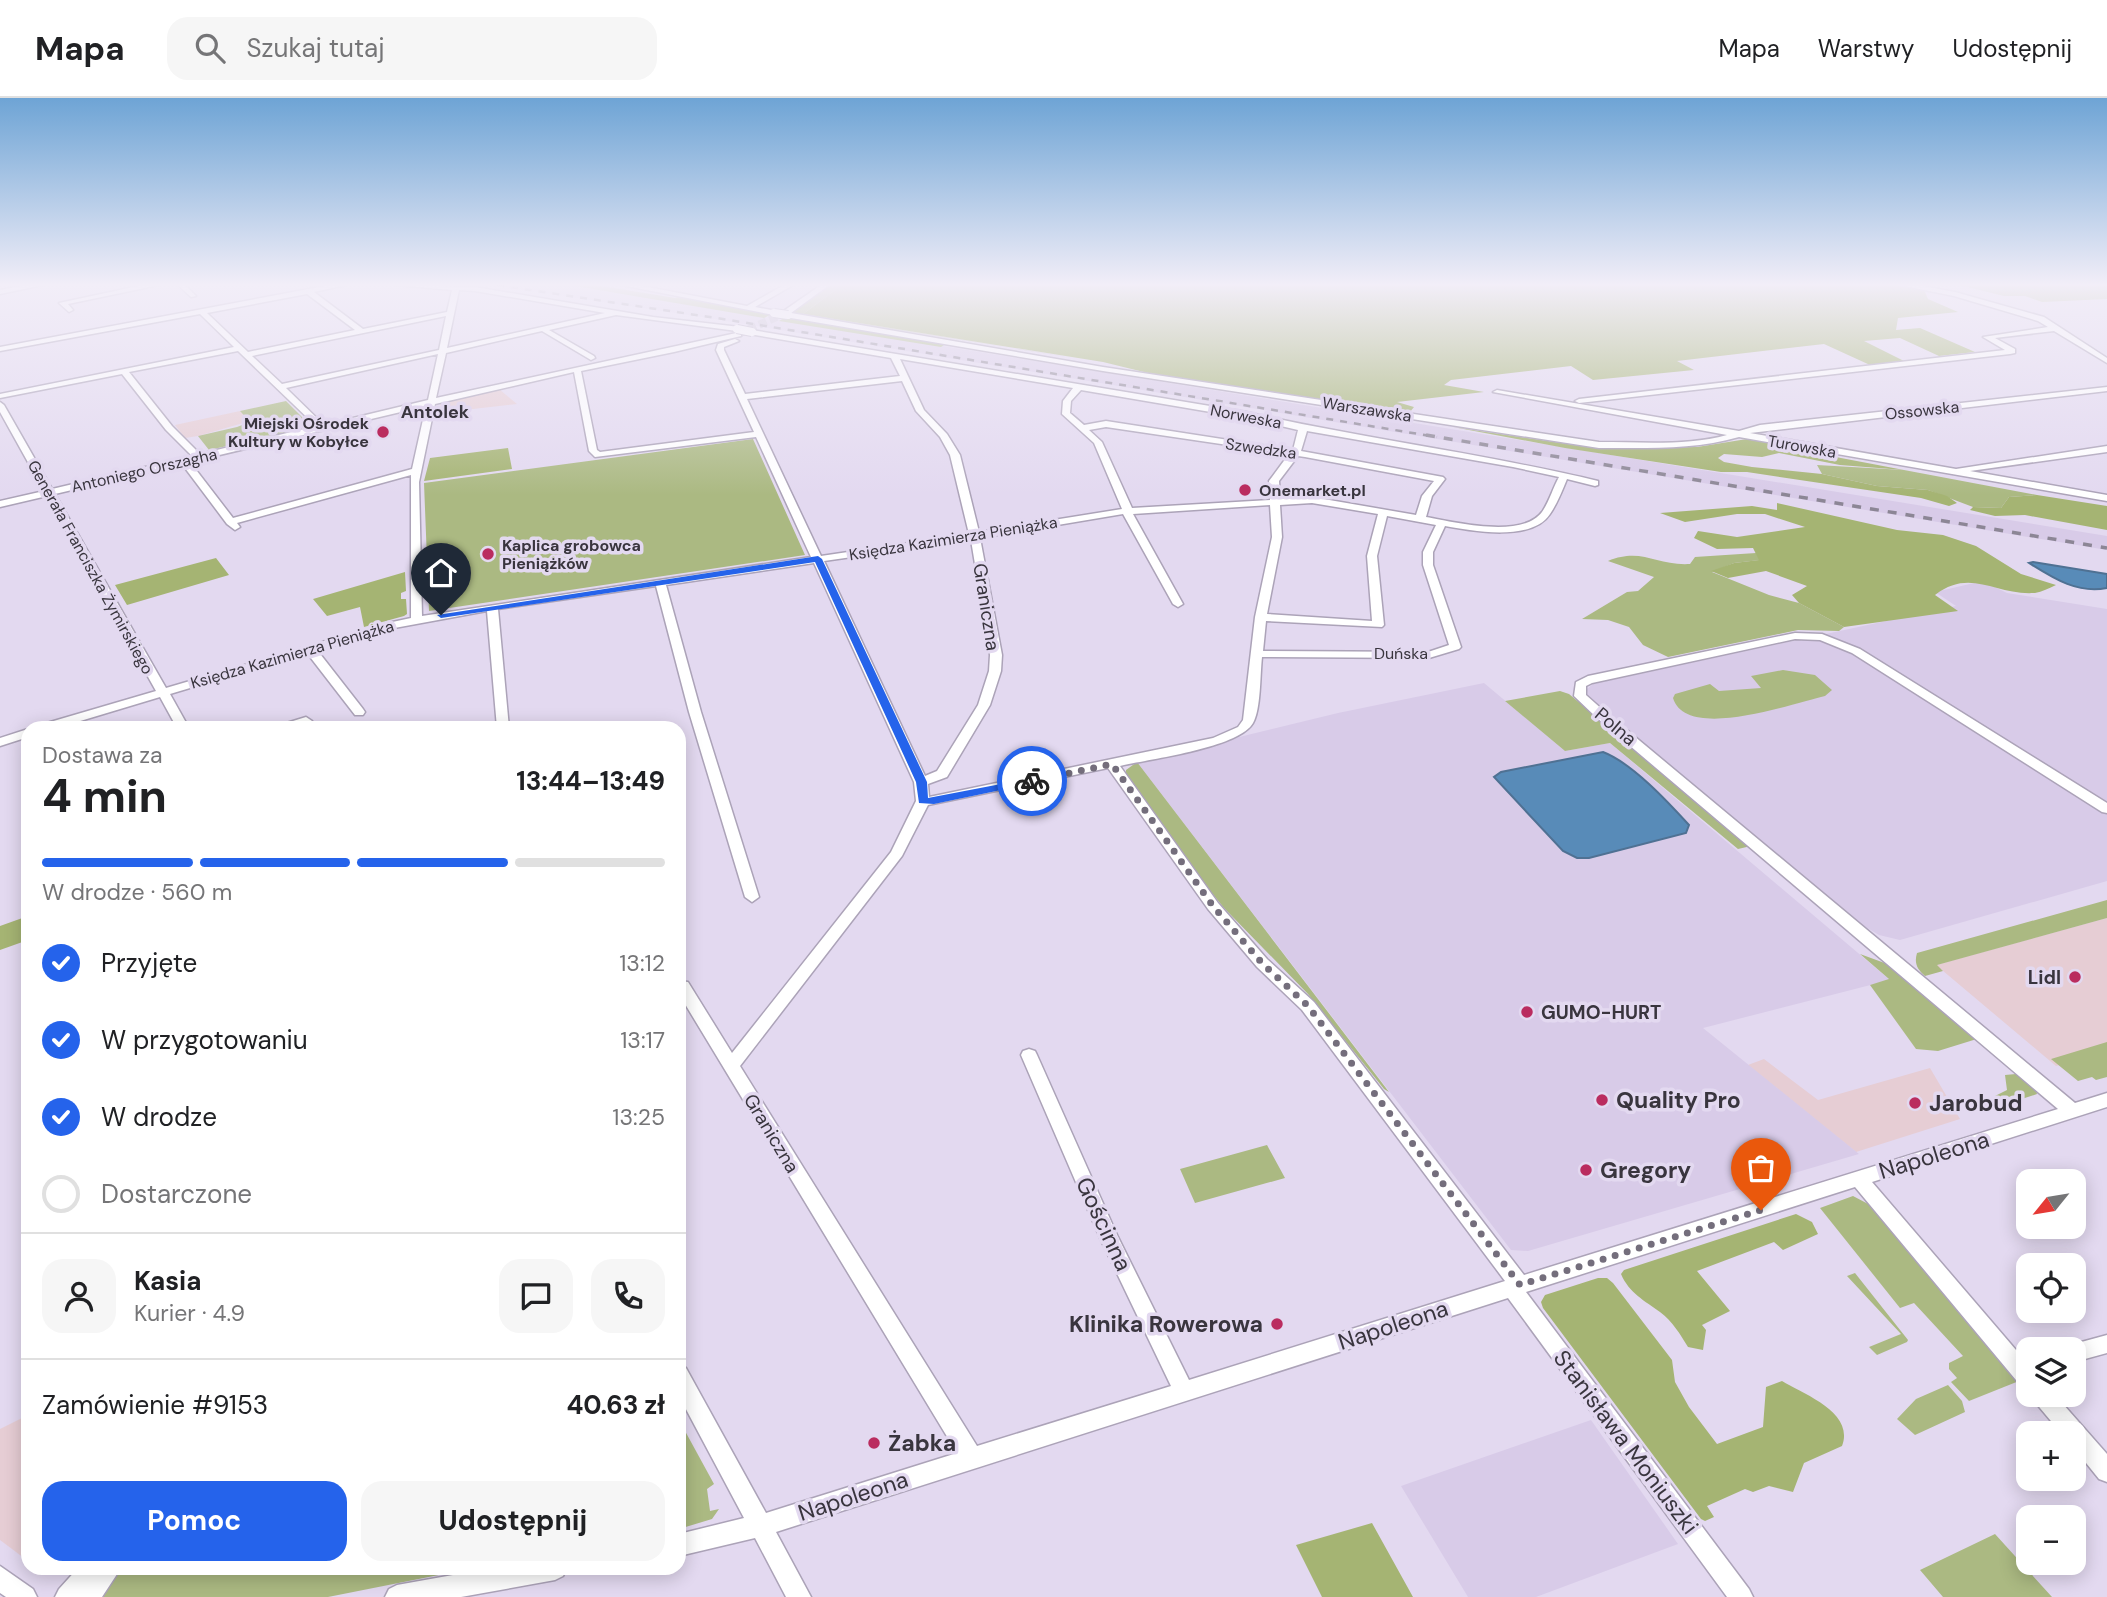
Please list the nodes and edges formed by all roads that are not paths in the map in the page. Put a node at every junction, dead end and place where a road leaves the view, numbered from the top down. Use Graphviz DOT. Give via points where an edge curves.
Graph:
graph roads {
  1 [pos="219,355"];
  2 [pos="247,355"];
  3 [pos="425,355"];
  4 [pos="442,355"];
  5 [pos="586,355"];
  6 [pos="649,355"];
  7 [pos="723,355"];
  8 [pos="894,355"];
  9 [pos="1022,355"];
  10 [pos="1984,355"];
  11 [pos="591,358"];
  12 [pos="578,369"];
  13 [pos="124,371"];
  14 [pos="903,378"];
  15 [pos="279,387"];
  16 [pos="1079,387"];
  17 [pos="2107,389"];
  18 [pos="1497,392"];
  19 [pos="0,396"];
  20 [pos="743,397"];
  21 [pos="431,402"];
  22 [pos="0,405"];
  23 [pos="1573,405"];
  24 [pos="322,428"];
  25 [pos="1083,428"];
  26 [pos="1303,428"];
  27 [pos="761,434"];
  28 [pos="1738,435"];
  29 [pos="2107,449"];
  30 [pos="1294,453"];
  31 [pos="198,457"];
  32 [pos="184,460"];
  33 [pos="416,471"];
  34 [pos="1957,472"];
  35 [pos="1564,476"];
  36 [pos="1595,483"];
  37 [pos="50,492"];
  38 [pos="2107,498"];
  39 [pos="1275,501"];
  40 [pos="0,504"];
  41 [pos="1126,511"];
  42 [pos="1383,513"];
  43 [pos="1420,520"];
  44 [pos="1442,523"];
  45 [pos="975,536"];
  46 [pos="818,559"];
  47 [pos="660,582"];
  48 [pos="1178,604"];
  49 [pos="492,607"];
  50 [pos="1261,617"];
  51 [pos="417,619"];
  52 [pos="310,649"];
  53 [pos="1256,654"];
  54 [pos="162,692"];
  55 [pos="359,712"];
  56 [pos="67,721"];
  57 [pos="179,721"];
  58 [pos="502,721"];
  59 [pos="21,735"];
  60 [pos="0,741"];
  61 [pos="1112,764"];
  62 [pos="921,782"];
  63 [pos="923,801"];
  64 [pos="2107,809"];
  65 [pos="752,897"];
  66 [pos="686,993"];
  67 [pos="1029,1055"];
  68 [pos="731,1066"];
  69 [pos="2107,1100"];
  70 [pos="2073,1111"];
  71 [pos="1858,1178"];
  72 [pos="1515,1286"];
  73 [pos="2107,1344"];
  74 [pos="2086,1350"];
  75 [pos="2016,1360"];
  76 [pos="686,1389"];
  77 [pos="1184,1391"];
  78 [pos="2052,1407"];
  79 [pos="972,1458"];
  80 [pos="2107,1471"];
  81 [pos="762,1525"];
  82 [pos="686,1543"];
  83 [pos="87,1575"];
  84 [pos="104,1575"];
  85 [pos="517,1575"];
  86 [pos="0,1578"];
  87 [pos="25,1597"];
  88 [pos="66,1597"];
  89 [pos="87,1597"];
  90 [pos="397,1597"];
  91 [pos="799,1597"];
  92 [pos="1741,1597"];
  1 -- 13 [label="street"];
  2 -- 15 [label="street"];
  3 -- 15 [label="street"];
  4 -- 21 [label="street"];
  5 -- 11 [label="street"];
  6 -- 12 [label="street, Antoniego Orszagha"];
  7 -- 20 [label="street"];
  8 -- 14 [label="street, Graniczna"];
  8 -- 16 [label="street, Norweska"];
  9 -- 28 [label="street, Warszawska" via="1586,444 1660,445"];
  10 -- 23 [label="street" via="1575,401"];
  12 -- 21 [label="street, Antoniego Orszagha"];
  12 -- 27 [label="street" via="593,451 598,455"];
  13 -- 19 [label="street"];
  13 -- 31 [label="street"];
  14 -- 20 [label="street"];
  14 -- 45 [label="street, Graniczna" via="920,411 951,446"];
  15 -- 24 [label="street"];
  16 -- 25 [label="street" via="1067,401 1066,414"];
  16 -- 26 [label="street, Norweska"];
  17 -- 28 [label="street, Ossowska" via="1760,428"];
  18 -- 23 [label="street, Turowska"];
  20 -- 27 [label="street"];
  21 -- 24 [label="street, Antoniego Orszagha"];
  21 -- 33 [label="street"];
  22 -- 37 [label="street, Generała Franciszka Żymirskiego"];
  23 -- 28 [label="street, Turowska"];
  24 -- 31 [label="street, Antoniego Orszagha"];
  25 -- 30 [label="street, Szwedzka" via="1106,424"];
  25 -- 41 [label="street" via="1105,455"];
  26 -- 30 [label="street"];
  26 -- 35 [label="street, Norweska"];
  27 -- 46 [label="street"];
  28 -- 34 [label="street, Turowska"];
  29 -- 34 [label="street" via="1972,466"];
  30 -- 39 [label="street" via="1274,481"];
  30 -- 43 [label="street, Szwedzka" via="1440,478 1427,496"];
  31 -- 32 [label="street, Antoniego Orszagha"];
  32 -- 33 [label="street" via="233,525"];
  32 -- 37 [label="street, Antoniego Orszagha"];
  33 -- 51 [label="street"];
  34 -- 38 [label="street, Turowska"];
  35 -- 36 [label="street, Norweska"];
  35 -- 44 [label="street, Księdza Kazimierza Pieniążka" via="1545,515 1522,528 1497,530"];
  37 -- 40 [label="street, Antoniego Orszagha"];
  37 -- 54 [label="street, Generała Franciszka Żymirskiego"];
  39 -- 41 [label="street, Księdza Kazimierza Pieniążka"];
  39 -- 42 [label="street, Księdza Kazimierza Pieniążka" via="1312,500"];
  39 -- 50 [label="street" via="1277,537"];
  41 -- 45 [label="street, Księdza Kazimierza Pieniążka"];
  41 -- 48 [label="street"];
  42 -- 43 [label="street, Księdza Kazimierza Pieniążka"];
  42 -- 50 [label="street" via="1370,559 1378,625"];
  43 -- 44 [label="street, Księdza Kazimierza Pieniążka"];
  44 -- 53 [label="street, Duńska" via="1428,552 1428,565 1455,647 1429,655"];
  45 -- 46 [label="street, Księdza Kazimierza Pieniążka"];
  45 -- 62 [label="street, Graniczna" via="995,671 984,705 942,774"];
  46 -- 47 [label="street, Księdza Kazimierza Pieniążka"];
  46 -- 62 [label="street"];
  47 -- 49 [label="street, Księdza Kazimierza Pieniążka"];
  47 -- 65 [label="street"];
  49 -- 51 [label="street, Księdza Kazimierza Pieniążka"];
  49 -- 58 [label="street"];
  50 -- 53 [label="street"];
  51 -- 52 [label="street, Księdza Kazimierza Pieniążka"];
  52 -- 54 [label="street, Księdza Kazimierza Pieniążka"];
  52 -- 55 [label="street"];
  53 -- 61 [label="street" via="1249,720 1237,733"];
  54 -- 56 [label="street, Księdza Kazimierza Pieniążka"];
  54 -- 57 [label="street, Generała Franciszka Żymirskiego"];
  59 -- 60 [label="street"];
  61 -- 63 [label="street"];
  61 -- 72 [label="street, Stanisława Moniuszki" via="1213,906 1262,963 1308,1006"];
  62 -- 63 [label="street"];
  63 -- 68 [label="street" via="880,878"];
  64 -- 70 [label="street, Polna" via="1856,651 1822,637 1795,636 1580,685 1580,696"];
  66 -- 68 [label="street, Graniczna"];
  67 -- 77 [label="street, Gościnna"];
  68 -- 79 [label="street, Graniczna"];
  69 -- 70 [label="street, Napoleona"];
  70 -- 71 [label="street, Napoleona"];
  71 -- 72 [label="street, Napoleona"];
  71 -- 75 [label="street"];
  72 -- 77 [label="street, Napoleona"];
  72 -- 92 [label="street, Stanisława Moniuszki"];
  73 -- 74 [label="street"];
  76 -- 81 [label="street"];
  77 -- 79 [label="street, Napoleona"];
  78 -- 80 [label="street"];
  79 -- 81 [label="street, Napoleona"];
  81 -- 82 [label="street, Napoleona"];
  81 -- 91 [label="street"];
  83 -- 88 [label="street"];
  84 -- 89 [label="street"];
  85 -- 90 [label="street"];
  86 -- 87 [label="street"];
}
